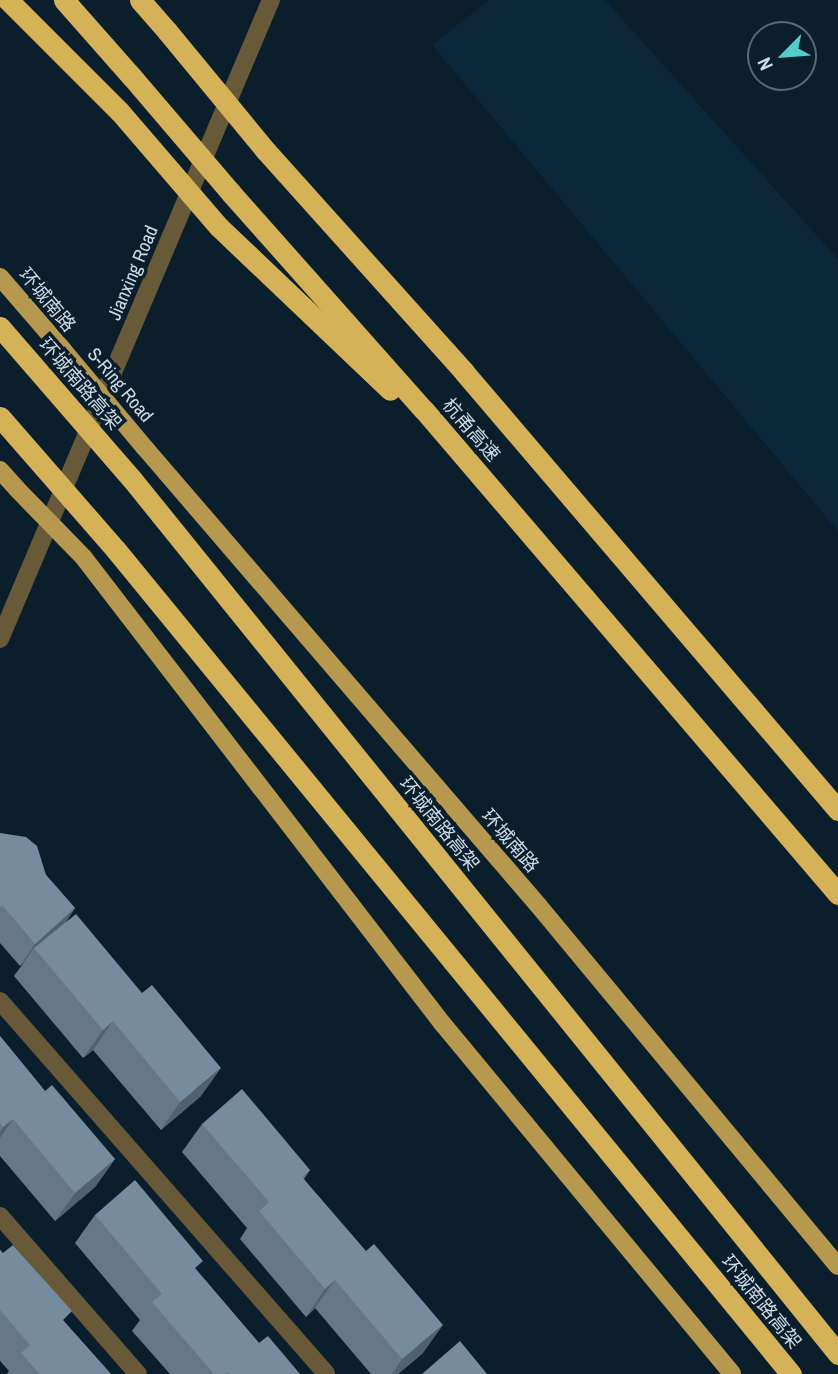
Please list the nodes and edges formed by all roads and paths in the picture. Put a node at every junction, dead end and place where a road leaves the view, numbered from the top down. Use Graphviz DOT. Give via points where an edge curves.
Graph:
graph roads {
  1 [pos="8,0"];
  2 [pos="64,0"];
  3 [pos="140,0"];
  4 [pos="271,0"];
  5 [pos="0,277"];
  6 [pos="0,327"];
  7 [pos="63,351"];
  8 [pos="0,417"];
  9 [pos="145,447"];
  10 [pos="0,470"];
  11 [pos="481,477"];
  12 [pos="2,629"];
  13 [pos="838,810"];
  14 [pos="838,894"];
  15 [pos="0,1001"];
  16 [pos="0,1216"];
  17 [pos="838,1266"];
  18 [pos="838,1354"];
  19 [pos="138,1374"];
  20 [pos="326,1374"];
  21 [pos="732,1374"];
  22 [pos="791,1374"];
  1 -- 11 [label="highway, bridge" via="120,112 219,227"];
  2 -- 11 [label="highway, 杭甬高速, bridge"];
  3 -- 13 [label="highway, 杭甬高速, bridge"];
  4 -- 12 [label="street, Jianxing Road"];
  5 -- 7 [label="main road, 环城南路"];
  6 -- 18 [label="highway, 环城南路高架, bridge" via="131,478"];
  7 -- 9 [label="main road, S-Ring Road, bridge"];
  8 -- 22 [label="highway, 环城南路高架, bridge" via="116,550"];
  9 -- 17 [label="main road, 环城南路" via="538,905"];
  10 -- 21 [label="main road, bridge" via="84,558 442,1023"];
  11 -- 14 [label="highway, 杭甬高速"];
  15 -- 20 [label="street"];
  16 -- 19 [label="street"];
}
